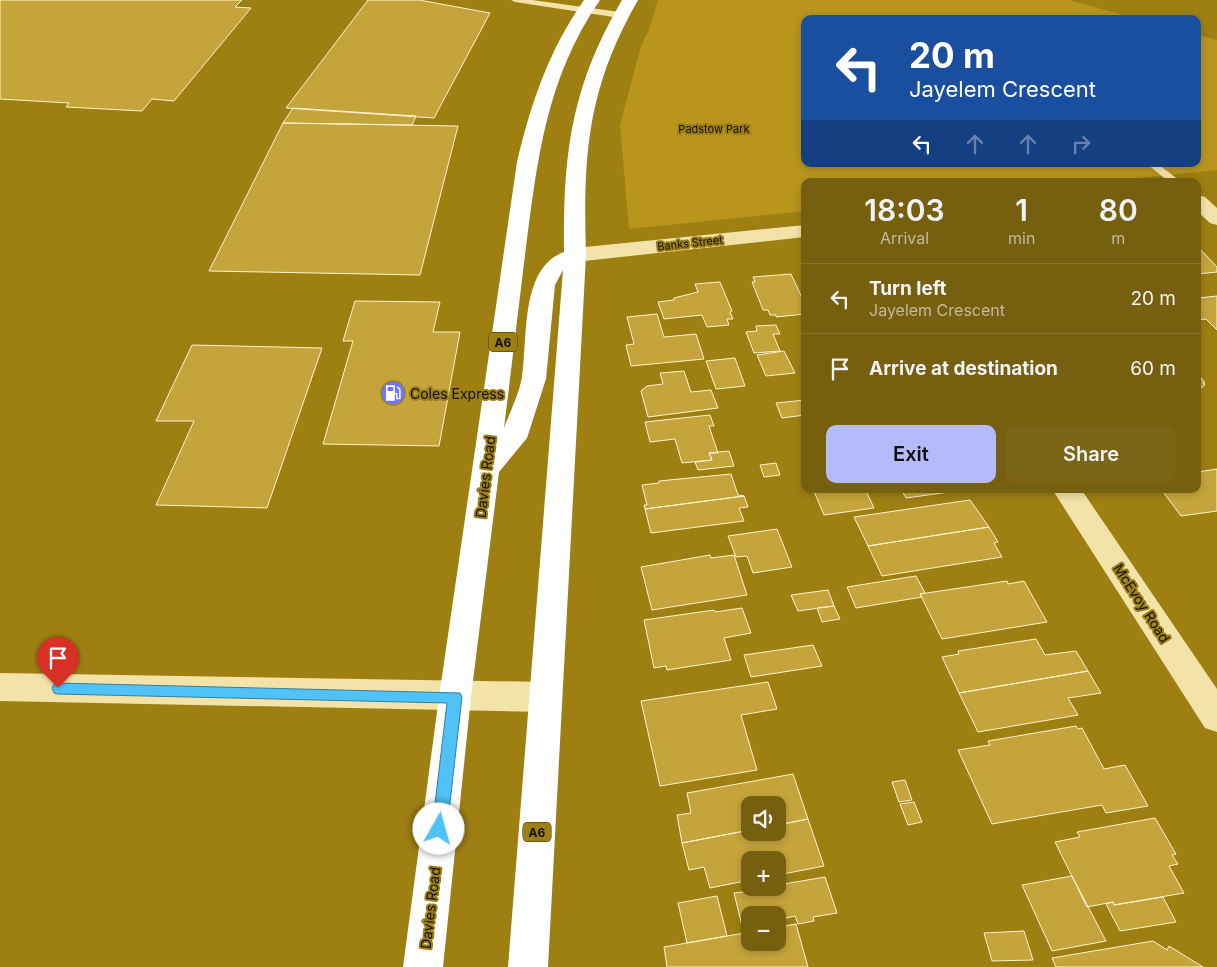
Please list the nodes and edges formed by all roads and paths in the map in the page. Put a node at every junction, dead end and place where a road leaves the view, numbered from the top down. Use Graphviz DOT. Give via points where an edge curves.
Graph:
graph roads {
  1 [pos="515,0"];
  2 [pos="630,0"];
  3 [pos="588,5"];
  4 [pos="620,15"];
  5 [pos="1156,167"];
  6 [pos="1171,178"];
  7 [pos="1217,188"];
  8 [pos="1201,190"];
  9 [pos="1201,204"];
  10 [pos="1217,219"];
  11 [pos="801,231"];
  12 [pos="575,255"];
  13 [pos="486,469"];
  14 [pos="1069,493"];
  15 [pos="0,687"];
  16 [pos="455,697"];
  17 [pos="546,697"];
  18 [pos="1217,717"];
  19 [pos="423,967"];
  20 [pos="528,967"];
  1 -- 3 [label="lane"];
  2 -- 4 [label="highway, A6"];
  3 -- 4 [label="lane"];
  3 -- 13 [label="highway, Davies Road / A6" via="557,58 534,126"];
  4 -- 12 [label="highway, A6" via="598,59 584,102 574,205"];
  5 -- 6 [label="lane"];
  7 -- 8 [label="street"];
  9 -- 10 [label="street"];
  11 -- 12 [label="street, Banks Street"];
  12 -- 13 [label="highway" via="561,260 548,273 534,379 514,438"];
  12 -- 17 [label="highway, A6"];
  13 -- 16 [label="highway, Davies Road / A6"];
  14 -- 18 [label="street, McEvoy Road"];
  15 -- 16 [label="street"];
  16 -- 17 [label="street"];
  16 -- 19 [label="highway, Davies Road / A6"];
  17 -- 20 [label="highway, A6"];
}
